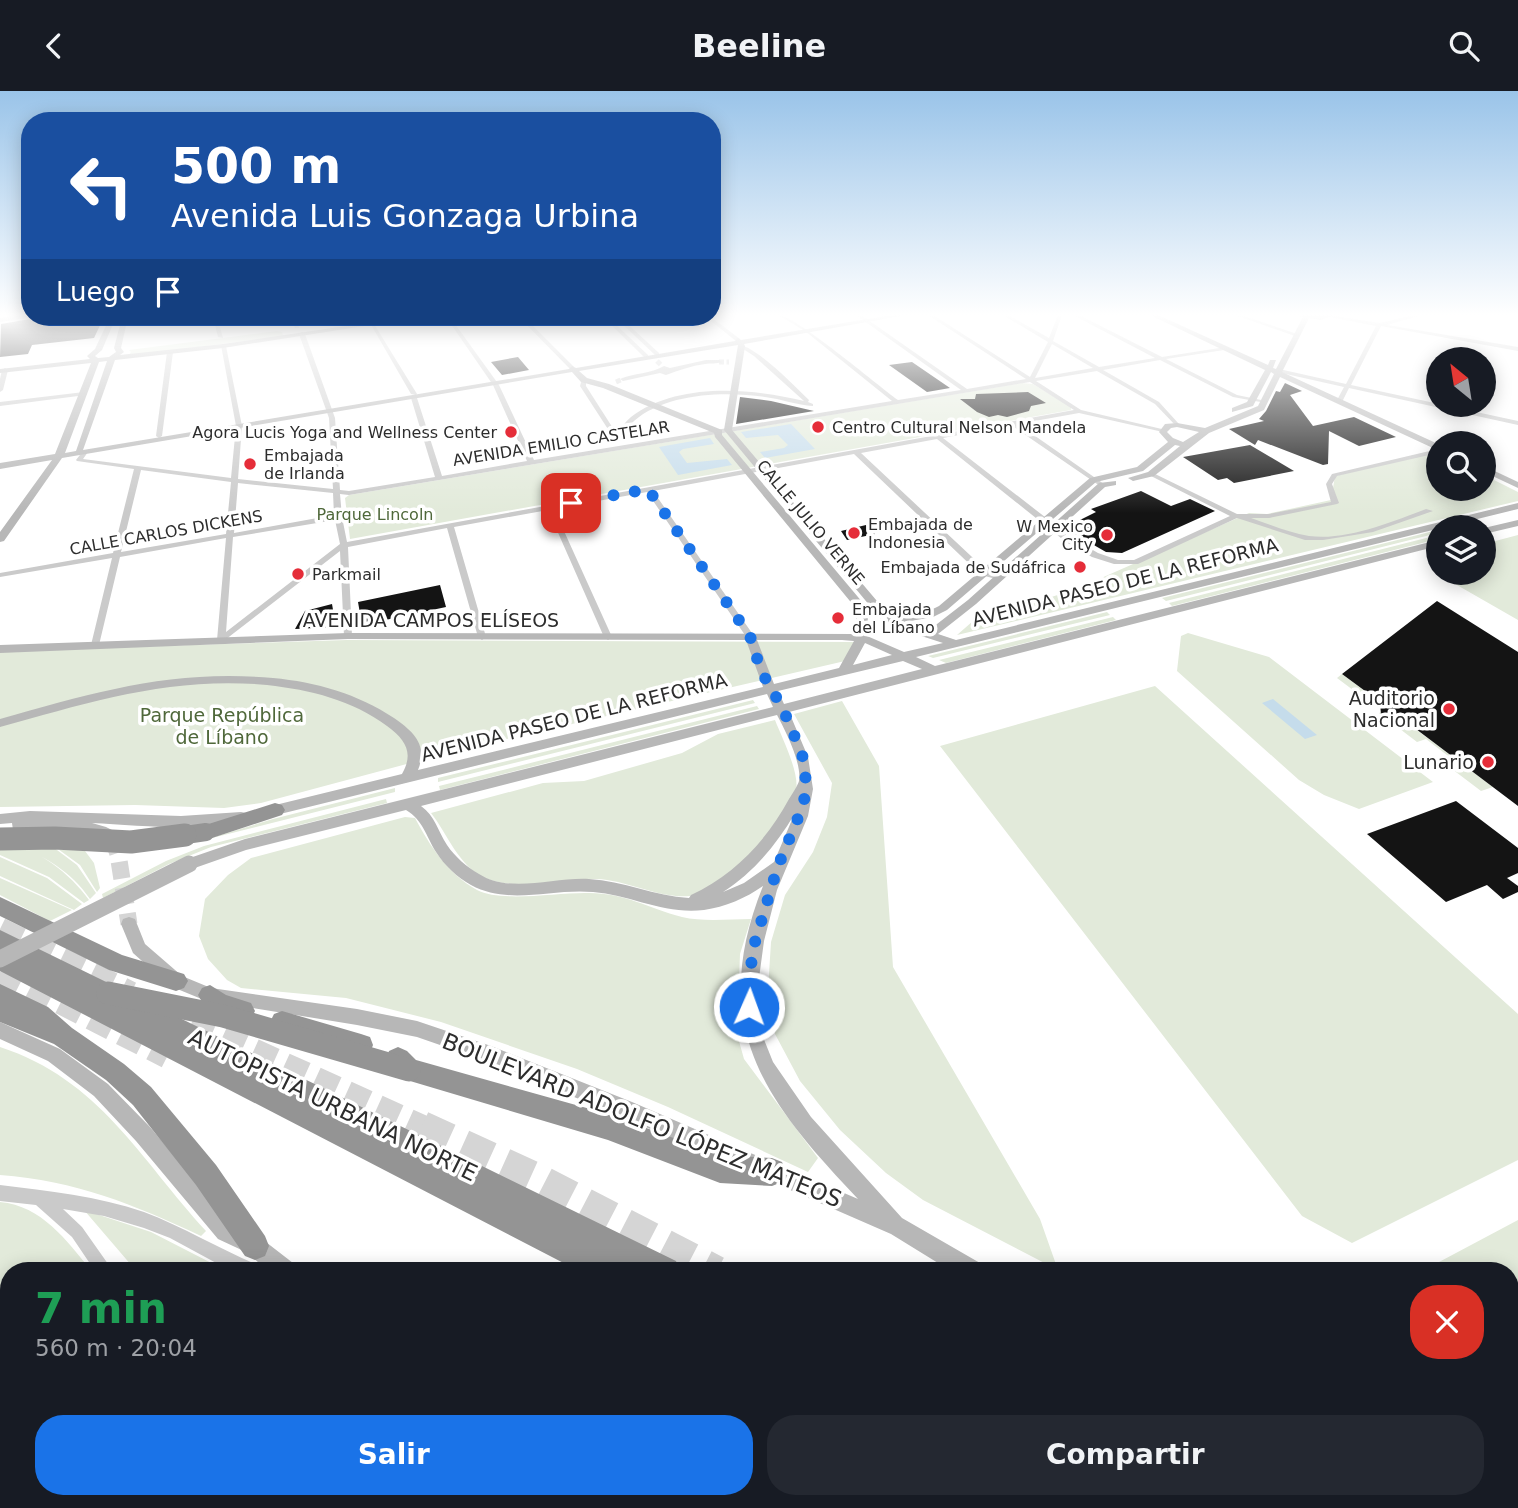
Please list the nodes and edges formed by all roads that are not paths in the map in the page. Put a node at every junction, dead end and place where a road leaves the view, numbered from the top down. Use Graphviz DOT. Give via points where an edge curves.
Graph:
graph roads {
  1 [pos="88,381"];
  2 [pos="104,381"];
  3 [pos="166,381"];
  4 [pos="230,381"];
  5 [pos="319,381"];
  6 [pos="405,381"];
  7 [pos="506,381"];
  8 [pos="584,381"];
  9 [pos="588,381"];
  10 [pos="620,381"];
  11 [pos="736,381"];
  12 [pos="785,381"];
  13 [pos="869,381"];
  14 [pos="952,381"];
  15 [pos="1024,381"];
  16 [pos="1033,381"];
  17 [pos="1120,381"];
  18 [pos="1206,381"];
  19 [pos="1262,381"];
  20 [pos="1274,381"];
  21 [pos="1297,381"];
  22 [pos="1322,381"];
  23 [pos="1349,381"];
  24 [pos="495,383"];
  25 [pos="606,386"];
  26 [pos="1346,386"];
  27 [pos="966,391"];
  28 [pos="734,393"];
  29 [pos="414,396"];
  30 [pos="83,397"];
  31 [pos="1252,400"];
  32 [pos="896,402"];
  33 [pos="1264,402"];
  34 [pos="1339,402"];
  35 [pos="0,404"];
  36 [pos="811,405"];
  37 [pos="656,407"];
  38 [pos="0,410"];
  39 [pos="330,410"];
  40 [pos="1079,411"];
  41 [pos="822,415"];
  42 [pos="1012,423"];
  43 [pos="1518,423"];
  44 [pos="239,424"];
  45 [pos="1177,425"];
  46 [pos="1196,427"];
  47 [pos="1163,430"];
  48 [pos="723,431"];
  49 [pos="1206,431"];
  50 [pos="159,436"];
  51 [pos="937,436"];
  52 [pos="616,437"];
  53 [pos="1174,441"];
  54 [pos="1426,443"];
  55 [pos="1187,445"];
  56 [pos="623,448"];
  57 [pos="82,450"];
  58 [pos="1426,451"];
  59 [pos="856,452"];
  60 [pos="60,454"];
  61 [pos="531,462"];
  62 [pos="0,464"];
  63 [pos="1496,465"];
  64 [pos="138,468"];
  65 [pos="762,468"];
  66 [pos="748,471"];
  67 [pos="1496,473"];
  68 [pos="1151,474"];
  69 [pos="1518,475"];
  70 [pos="439,478"];
  71 [pos="236,481"];
  72 [pos="773,481"];
  73 [pos="1098,483"];
  74 [pos="1518,483"];
  75 [pos="759,484"];
  76 [pos="648,489"];
  77 [pos="337,493"];
  78 [pos="1518,506"];
  79 [pos="550,507"];
  80 [pos="1430,511"];
  81 [pos="1236,516"];
  82 [pos="338,517"];
  83 [pos="1044,521"];
  84 [pos="1518,523"];
  85 [pos="450,525"];
  86 [pos="1496,528"];
  87 [pos="1053,529"];
  88 [pos="232,535"];
  89 [pos="0,539"];
  90 [pos="344,545"];
  91 [pos="1426,546"];
  92 [pos="116,555"];
  93 [pos="345,563"];
  94 [pos="318,566"];
  95 [pos="984,573"];
  96 [pos="0,575"];
  97 [pos="1000,578"];
  98 [pos="890,621"];
  99 [pos="930,635"];
  100 [pos="348,636"];
  101 [pos="750,636"];
  102 [pos="482,637"];
  103 [pos="608,637"];
  104 [pos="863,638"];
  105 [pos="221,640"];
  106 [pos="959,644"];
  107 [pos="95,645"];
  108 [pos="0,649"];
  109 [pos="903,658"];
  110 [pos="936,671"];
  111 [pos="842,673"];
  112 [pos="771,690"];
  113 [pos="783,709"];
  114 [pos="0,723"];
  115 [pos="427,774"];
  116 [pos="805,779"];
  117 [pos="405,780"];
  118 [pos="430,799"];
  119 [pos="407,804"];
  120 [pos="275,810"];
  121 [pos="0,819"];
  122 [pos="202,827"];
  123 [pos="0,828"];
  124 [pos="113,837"];
  125 [pos="0,839"];
  126 [pos="778,866"];
  127 [pos="674,904"];
  128 [pos="0,907"];
  129 [pos="129,924"];
  130 [pos="0,939"];
  131 [pos="0,959"];
  132 [pos="176,981"];
  133 [pos="108,993"];
  134 [pos="0,994"];
  135 [pos="210,995"];
  136 [pos="0,1011"];
  137 [pos="0,1030"];
  138 [pos="301,1035"];
  139 [pos="64,1036"];
  140 [pos="341,1038"];
  141 [pos="409,1070"];
  142 [pos="772,1172"];
  143 [pos="0,1193"];
  144 [pos="41,1199"];
  145 [pos="898,1227"];
  146 [pos="254,1258"];
  147 [pos="100,1262"];
  148 [pos="226,1262"];
  149 [pos="233,1262"];
  150 [pos="592,1262"];
  151 [pos="648,1262"];
  152 [pos="957,1262"];
  1 -- 30 [label="street"];
  2 -- 57 [label="street"];
  3 -- 50 [label="street"];
  4 -- 44 [label="street"];
  5 -- 39 [label="street"];
  6 -- 29 [label="street"];
  7 -- 24 [label="street"];
  8 -- 52 [label="street"];
  9 -- 25 [label="street"];
  10 -- 25 [label="street"];
  11 -- 28 [label="street"];
  12 -- 36 [label="street"];
  13 -- 32 [label="street"];
  14 -- 27 [label="street"];
  15 -- 27 [label="street, AVENIDA EMILIO CASTELAR"];
  16 -- 40 [label="street"];
  17 -- 45 [label="street" via="1157,403"];
  18 -- 31 [label="street"];
  19 -- 31 [label="street"];
  20 -- 33 [label="street"];
  21 -- 34 [label="street"];
  22 -- 26 [label="street"];
  23 -- 26 [label="street"];
  24 -- 29 [label="street"];
  24 -- 61 [label="street"];
  25 -- 37 [label="street"];
  26 -- 34 [label="street"];
  26 -- 43 [label="street"];
  27 -- 32 [label="street, AVENIDA EMILIO CASTELAR"];
  28 -- 36 [label="street"];
  28 -- 37 [label="street" via="691,396"];
  28 -- 48 [label="street"];
  29 -- 39 [label="street"];
  29 -- 70 [label="street"];
  30 -- 35 [label="street"];
  30 -- 38 [label="street"];
  30 -- 60 [label="street"];
  31 -- 33 [label="street"];
  31 -- 46 [label="street"];
  32 -- 41 [label="street, AVENIDA EMILIO CASTELAR"];
  33 -- 49 [label="street" via="1261,408"];
  34 -- 54 [label="street" via="1375,424"];
  36 -- 41 [label="street"];
  37 -- 48 [label="street"];
  37 -- 52 [label="street" via="634,418"];
  39 -- 44 [label="street"];
  39 -- 77 [label="street"];
  40 -- 42 [label="street"];
  40 -- 47 [label="street"];
  41 -- 48 [label="street, AVENIDA EMILIO CASTELAR"];
  42 -- 51 [label="street"];
  42 -- 73 [label="street"];
  44 -- 50 [label="street"];
  44 -- 57 [label="street"];
  44 -- 71 [label="street"];
  45 -- 46 [label="street"];
  45 -- 47 [label="street"];
  46 -- 49 [label="street"];
  47 -- 53 [label="street"];
  48 -- 56 [label="street, AVENIDA EMILIO CASTELAR"];
  48 -- 65 [label="street, CALLE JULIO VERNE"];
  48 -- 66 [label="street, CALLE JULIO VERNE" via="718,435"];
  49 -- 55 [label="street"];
  50 -- 57 [label="street"];
  51 -- 59 [label="street"];
  51 -- 83 [label="street"];
  52 -- 56 [label="street"];
  53 -- 55 [label="street"];
  53 -- 73 [label="street" via="1140,469"];
  55 -- 68 [label="street"];
  56 -- 61 [label="street, AVENIDA EMILIO CASTELAR"];
  57 -- 60 [label="street"];
  57 -- 64 [label="street, AVENIDA EMILIO CASTELAR" via="79,460"];
  58 -- 81 [label="street" via="1334,475 1329,484 1335,503 1269,516"];
  59 -- 65 [label="street"];
  59 -- 95 [label="street"];
  60 -- 62 [label="street"];
  60 -- 89 [label="street"];
  61 -- 70 [label="street, AVENIDA EMILIO CASTELAR"];
  63 -- 69 [label="street"];
  64 -- 71 [label="street, AVENIDA EMILIO CASTELAR"];
  64 -- 92 [label="street"];
  65 -- 66 [label="street"];
  65 -- 72 [label="street, CALLE JULIO VERNE"];
  66 -- 75 [label="street, CALLE JULIO VERNE"];
  66 -- 76 [label="street"];
  67 -- 74 [label="street"];
  68 -- 73 [label="street"];
  68 -- 81 [label="street"];
  70 -- 77 [label="street, AVENIDA EMILIO CASTELAR"];
  71 -- 77 [label="street, AVENIDA EMILIO CASTELAR"];
  71 -- 88 [label="street"];
  72 -- 75 [label="street"];
  72 -- 98 [label="street, CALLE JULIO VERNE"];
  73 -- 83 [label="street"];
  73 -- 87 [label="street"];
  75 -- 104 [label="street, CALLE JULIO VERNE" via="859,605"];
  76 -- 79 [label="street"];
  76 -- 101 [label="street"];
  77 -- 82 [label="street"];
  78 -- 106 [label="street, AVENIDA PASEO DE LA REFORMA"];
  79 -- 85 [label="street"];
  79 -- 103 [label="street"];
  80 -- 81 [label="street" via="1366,531 1320,539"];
  81 -- 87 [label="street" via="1135,562 1095,555"];
  82 -- 88 [label="street, CALLE CARLOS DICKENS"];
  82 -- 90 [label="street"];
  83 -- 87 [label="street"];
  83 -- 95 [label="street"];
  84 -- 86 [label="street"];
  85 -- 90 [label="street"];
  85 -- 102 [label="street"];
  87 -- 97 [label="street"];
  88 -- 92 [label="street, CALLE CARLOS DICKENS"];
  88 -- 105 [label="street"];
  90 -- 93 [label="street"];
  90 -- 94 [label="street"];
  91 -- 110 [label="street, AVENIDA PASEO DE LA REFORMA"];
  92 -- 96 [label="street, CALLE CARLOS DICKENS"];
  92 -- 107 [label="street"];
  93 -- 94 [label="street"];
  93 -- 100 [label="street"];
  94 -- 105 [label="street"];
  95 -- 97 [label="street"];
  95 -- 98 [label="street" via="943,608"];
  97 -- 99 [label="street"];
  98 -- 99 [label="street, CALLE JULIO VERNE"];
  99 -- 106 [label="street, CALLE JULIO VERNE"];
  100 -- 102 [label="street, AVENIDA CAMPOS ELÍSEOS"];
  100 -- 105 [label="street, AVENIDA CAMPOS ELÍSEOS"];
  101 -- 103 [label="street, AVENIDA CAMPOS ELÍSEOS"];
  101 -- 104 [label="street, AVENIDA CAMPOS ELÍSEOS"];
  101 -- 112 [label="street"];
  102 -- 103 [label="street, AVENIDA CAMPOS ELÍSEOS"];
  104 -- 109 [label="street"];
  104 -- 111 [label="street"];
  105 -- 107 [label="street, AVENIDA CAMPOS ELÍSEOS"];
  106 -- 109 [label="street, AVENIDA PASEO DE LA REFORMA"];
  107 -- 108 [label="street, AVENIDA CAMPOS ELÍSEOS"];
  109 -- 110 [label="street"];
  109 -- 111 [label="street, AVENIDA PASEO DE LA REFORMA"];
  110 -- 113 [label="street, AVENIDA PASEO DE LA REFORMA"];
  111 -- 112 [label="street, AVENIDA PASEO DE LA REFORMA"];
  112 -- 113 [label="street"];
  112 -- 115 [label="street, AVENIDA PASEO DE LA REFORMA"];
  113 -- 116 [label="street" via="802,754"];
  113 -- 118 [label="street, AVENIDA PASEO DE LA REFORMA"];
  114 -- 117 [label="street" via="112,691 172,680 214,677 290,684 358,701 395,725 417,752 416,764"];
  115 -- 117 [label="street, AVENIDA PASEO DE LA REFORMA"];
  115 -- 118 [label="street" via="418,789"];
  116 -- 126 [label="street" via="803,806"];
  116 -- 127 [label="street" via="789,811 738,876 706,895"];
  117 -- 120 [label="street, AVENIDA PASEO DE LA REFORMA"];
  118 -- 119 [label="street, AVENIDA PASEO DE LA REFORMA"];
  119 -- 127 [label="street" via="426,815 447,856 478,881 509,889 598,886"];
  119 -- 131 [label="street, AVENIDA PASEO DE LA REFORMA, bridge" via="245,845 166,874"];
  120 -- 122 [label="highway"];
  121 -- 122 [label="street" via="60,815"];
  122 -- 125 [label="highway, bridge" via="131,842"];
  123 -- 124 [label="street" via="81,827"];
  126 -- 127 [label="street" via="757,886 731,897"];
  126 -- 145 [label="street" via="752,952 749,1007 754,1036 768,1071 796,1112"];
  128 -- 132 [label="highway" via="117,963"];
  129 -- 132 [label="street, BOULEVARD ADOLFO LÓPEZ MATEOS" via="139,948"];
  130 -- 133 [label="highway, AUTOPISTA URBANA NORTE, bridge"];
  131 -- 150 [label="highway, AUTOPISTA URBANA NORTE"];
  132 -- 135 [label="street, BOULEVARD ADOLFO LÓPEZ MATEOS"];
  133 -- 138 [label="highway, bridge" via="188,1006"];
  133 -- 151 [label="highway, AUTOPISTA URBANA NORTE, bridge"];
  134 -- 139 [label="highway" via="40,1015"];
  135 -- 140 [label="highway" via="226,1006"];
  135 -- 142 [label="street, BOULEVARD ADOLFO LÓPEZ MATEOS" via="417,1029 516,1064"];
  136 -- 139 [label="highway"];
  137 -- 146 [label="street" via="54,1055 101,1090 225,1232"];
  138 -- 140 [label="highway"];
  138 -- 141 [label="highway, bridge"];
  139 -- 146 [label="highway" via="142,1096 206,1175"];
  140 -- 141 [label="highway" via="389,1054"];
  141 -- 142 [label="highway" via="542,1106 720,1169"];
  142 -- 145 [label="street, BOULEVARD ADOLFO LÓPEZ MATEOS"];
  143 -- 144 [label="street"];
  144 -- 147 [label="street" via="78,1232"];
  144 -- 148 [label="street" via="108,1208 165,1228"];
  145 -- 152 [label="street, BOULEVARD ADOLFO LÓPEZ MATEOS"];
  146 -- 149 [label="street"];
}
